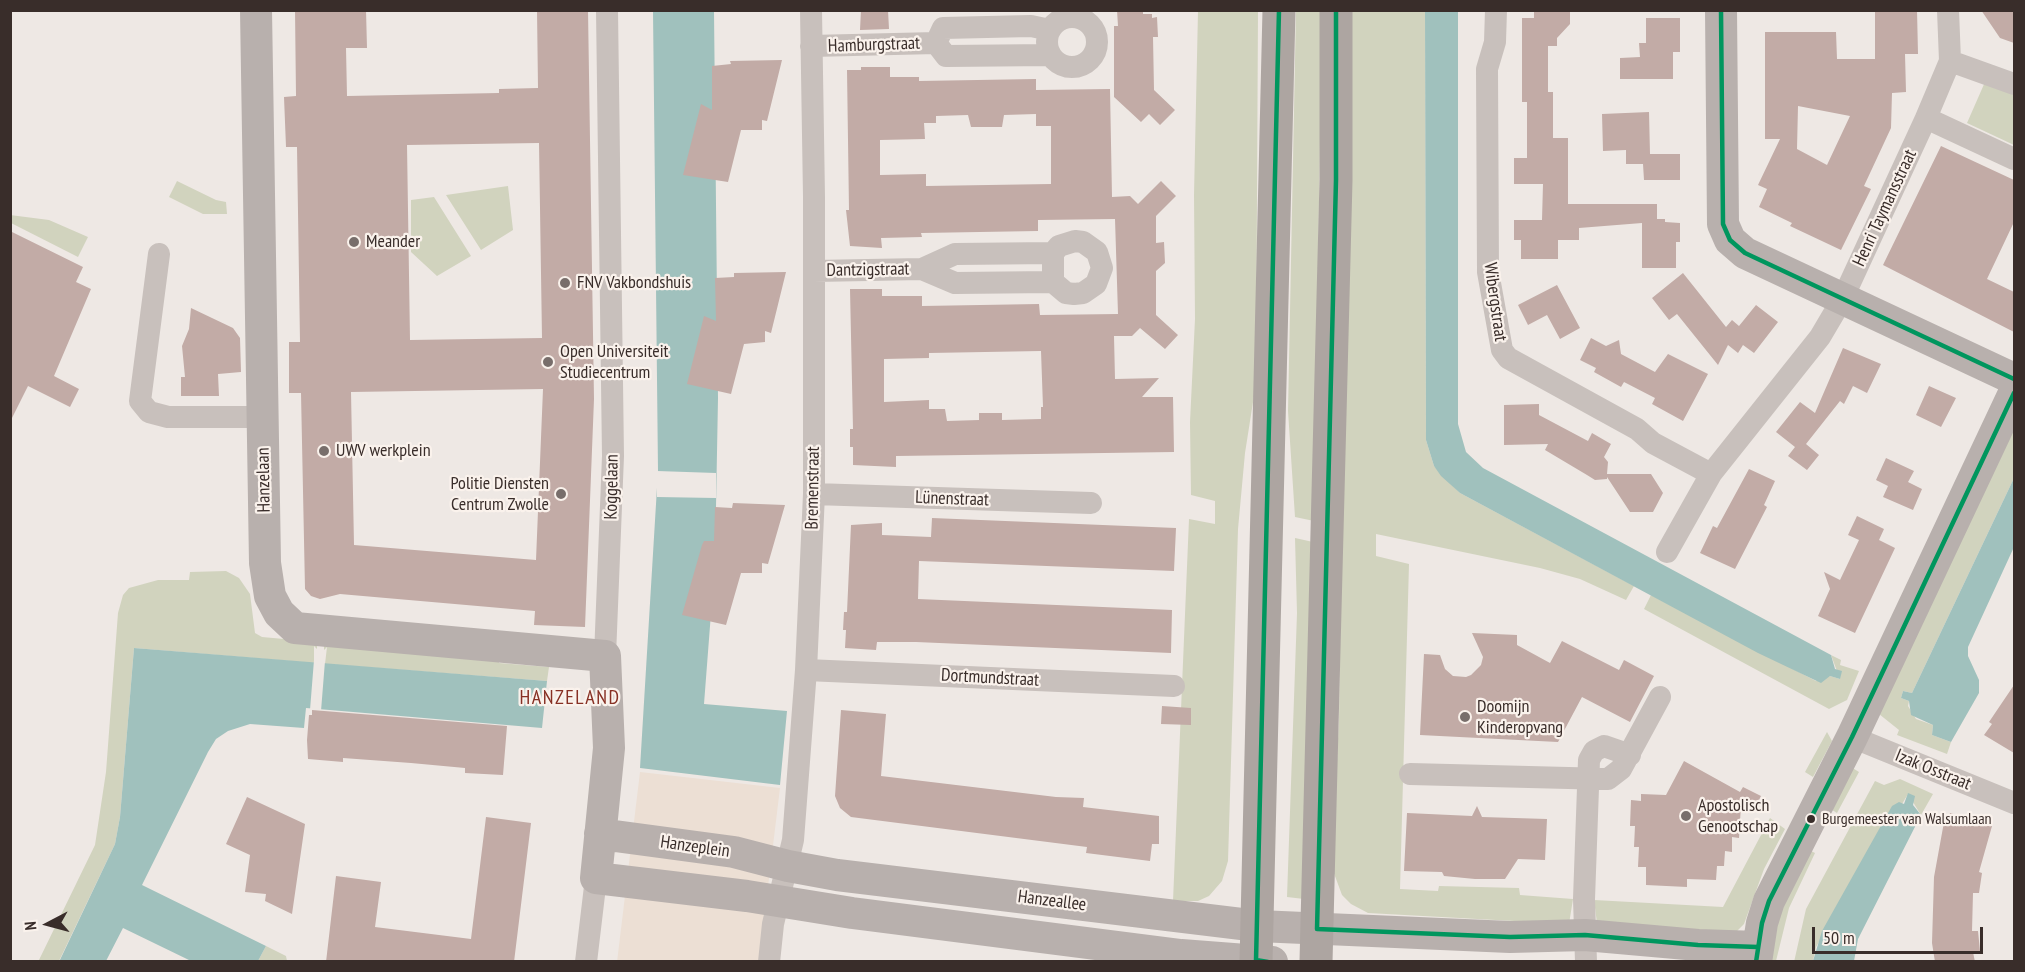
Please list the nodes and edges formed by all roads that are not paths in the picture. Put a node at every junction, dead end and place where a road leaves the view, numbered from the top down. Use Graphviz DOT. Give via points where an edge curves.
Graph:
graph roads {
  1 [pos="256,10"];
  2 [pos="607,10"];
  3 [pos="811,10"];
  4 [pos="1279,10"];
  5 [pos="1336,10"];
  6 [pos="1496,10"];
  7 [pos="1721,10"];
  8 [pos="1948,10"];
  9 [pos="1050,30"];
  10 [pos="936,43"];
  11 [pos="812,46"];
  12 [pos="1050,55"];
  13 [pos="1950,61"];
  14 [pos="2014,84"];
  15 [pos="1926,118"];
  16 [pos="2014,159"];
  17 [pos="1053,253"];
  18 [pos="159,254"];
  19 [pos="922,269"];
  20 [pos="814,271"];
  21 [pos="1053,282"];
  22 [pos="1843,298"];
  23 [pos="2014,379"];
  24 [pos="2014,393"];
  25 [pos="263,417"];
  26 [pos="1711,474"];
  27 [pos="814,494"];
  28 [pos="1091,503"];
  29 [pos="1667,552"];
  30 [pos="605,656"];
  31 [pos="806,670"];
  32 [pos="1174,686"];
  33 [pos="1660,697"];
  34 [pos="1852,737"];
  35 [pos="1630,755"];
  36 [pos="1410,774"];
  37 [pos="1589,779"];
  38 [pos="2014,803"];
  39 [pos="600,834"];
  40 [pos="788,866"];
  41 [pos="596,878"];
  42 [pos="779,900"];
  43 [pos="1258,926"];
  44 [pos="1317,929"];
  45 [pos="1586,948"];
  46 [pos="1757,954"];
  47 [pos="1261,961"];
  48 [pos="586,962"];
  49 [pos="769,962"];
  50 [pos="1316,962"];
  1 -- 25 [label="street, Hanzelaan"];
  2 -- 30 [label="street, Koggelaan" via="613,456"];
  3 -- 11 [label="street, Bremenstraat"];
  4 -- 43 [label="main road"];
  5 -- 44 [label="main road" via="1336,180"];
  6 -- 26 [label="street, Wibergstraat" via="1496,42 1487,69 1488,272 1502,350 1508,358"];
  7 -- 22 [label="street" via="1725,233 1745,253"];
  8 -- 13 [label="street, Henri Taymansstraat"];
  9 -- 10 [label="street, Hamburgstraat" via="1031,26 943,28"];
  9 -- 12 [label="street"];
  9 -- 12 [label="street, Hamburgstraat" via="1061,19 1079,18 1091,27 1096,39 1094,54 1078,66 1062,65"];
  10 -- 11 [label="street, Hamburgstraat"];
  10 -- 12 [label="street, Hamburgstraat" via="946,56"];
  11 -- 20 [label="street, Bremenstraat"];
  13 -- 14 [label="street"];
  13 -- 15 [label="street, Henri Taymansstraat"];
  15 -- 16 [label="street"];
  15 -- 22 [label="street, Henri Taymansstraat"];
  17 -- 19 [label="street, Dantzigstraat" via="955,254"];
  17 -- 21 [label="street"];
  17 -- 21 [label="street, Dantzigstraat" via="1066,242 1083,242 1097,252 1102,268 1096,284 1083,293 1066,292"];
  18 -- 25 [label="street" via="140,401 149,412 168,417"];
  19 -- 20 [label="street, Dantzigstraat"];
  19 -- 21 [label="street, Dantzigstraat" via="955,283"];
  20 -- 27 [label="street, Bremenstraat"];
  22 -- 23 [label="street"];
  22 -- 26 [label="street" via="1820,337"];
  24 -- 34 [label="street"];
  25 -- 30 [label="street, Hanzelaan" via="266,574 270,596 279,613 295,628"];
  26 -- 29 [label="street"];
  27 -- 28 [label="street, Lünenstraat"];
  27 -- 31 [label="street, Bremenstraat"];
  30 -- 39 [label="street, Koggelaan" via="609,748"];
  31 -- 32 [label="street, Dortmundstraat"];
  31 -- 40 [label="street, Bremenstraat" via="801,758"];
  33 -- 35 [label="street"];
  34 -- 38 [label="street, Izak Osstraat"];
  34 -- 46 [label="street" via="1769,901"];
  35 -- 37 [label="street" via="1614,777"];
  35 -- 37 [label="street" via="1610,746 1598,748 1589,760"];
  36 -- 37 [label="street"];
  37 -- 45 [label="street"];
  39 -- 40 [label="street, Hanzeplein" via="734,852"];
  39 -- 41 [label="street, Koggelaan"];
  40 -- 42 [label="street, Bremenstraat"];
  40 -- 43 [label="street, Hanzeallee"];
  41 -- 42 [label="street"];
  41 -- 48 [label="street, Koggelaan"];
  42 -- 47 [label="street, Hanzeallee" via="899,919"];
  42 -- 49 [label="street, Bremenstraat"];
  43 -- 44 [label="street, Hanzeallee"];
  43 -- 47 [label="main road"];
  44 -- 45 [label="street" via="1510,937"];
  44 -- 50 [label="main road"];
  45 -- 46 [label="street" via="1698,945"];
}
